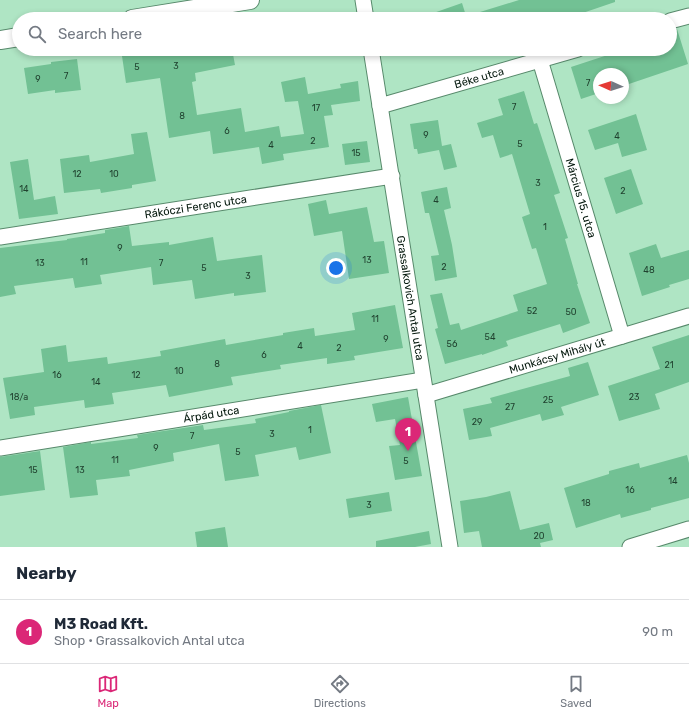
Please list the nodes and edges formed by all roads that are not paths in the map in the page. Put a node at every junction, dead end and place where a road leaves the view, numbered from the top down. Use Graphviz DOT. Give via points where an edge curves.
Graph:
graph roads {
  1 [pos="250,0"];
  2 [pos="363,0"];
  3 [pos="175,12"];
  4 [pos="365,12"];
  5 [pos="689,16"];
  6 [pos="677,19"];
  7 [pos="12,38"];
  8 [pos="0,40"];
  9 [pos="372,56"];
  10 [pos="554,56"];
  11 [pos="540,60"];
  12 [pos="380,106"];
  13 [pos="392,176"];
  14 [pos="0,237"];
  15 [pos="689,316"];
  16 [pos="622,336"];
  17 [pos="423,380"];
  18 [pos="426,396"];
  19 [pos="0,448"];
  20 [pos="689,529"];
  21 [pos="450,547"];
  22 [pos="630,547"];
  1 -- 3 [label="street"];
  2 -- 4 [label="street"];
  5 -- 6 [label="street"];
  7 -- 8 [label="street"];
  9 -- 12 [label="street, Grassalkovich Antal utca"];
  10 -- 11 [label="street, Béke utca"];
  11 -- 12 [label="street, Béke utca"];
  11 -- 16 [label="street, Március 15. utca"];
  12 -- 13 [label="street, Grassalkovich Antal utca"];
  13 -- 14 [label="street, Rákóczi Ferenc utca"];
  13 -- 17 [label="street, Grassalkovich Antal utca"];
  15 -- 16 [label="street, Munkácsy Mihály út"];
  16 -- 18 [label="street, Munkácsy Mihály út"];
  17 -- 18 [label="street, Grassalkovich Antal utca"];
  17 -- 19 [label="street, Árpád utca"];
  18 -- 21 [label="street, Grassalkovich Antal utca"];
  20 -- 22 [label="street"];
}
